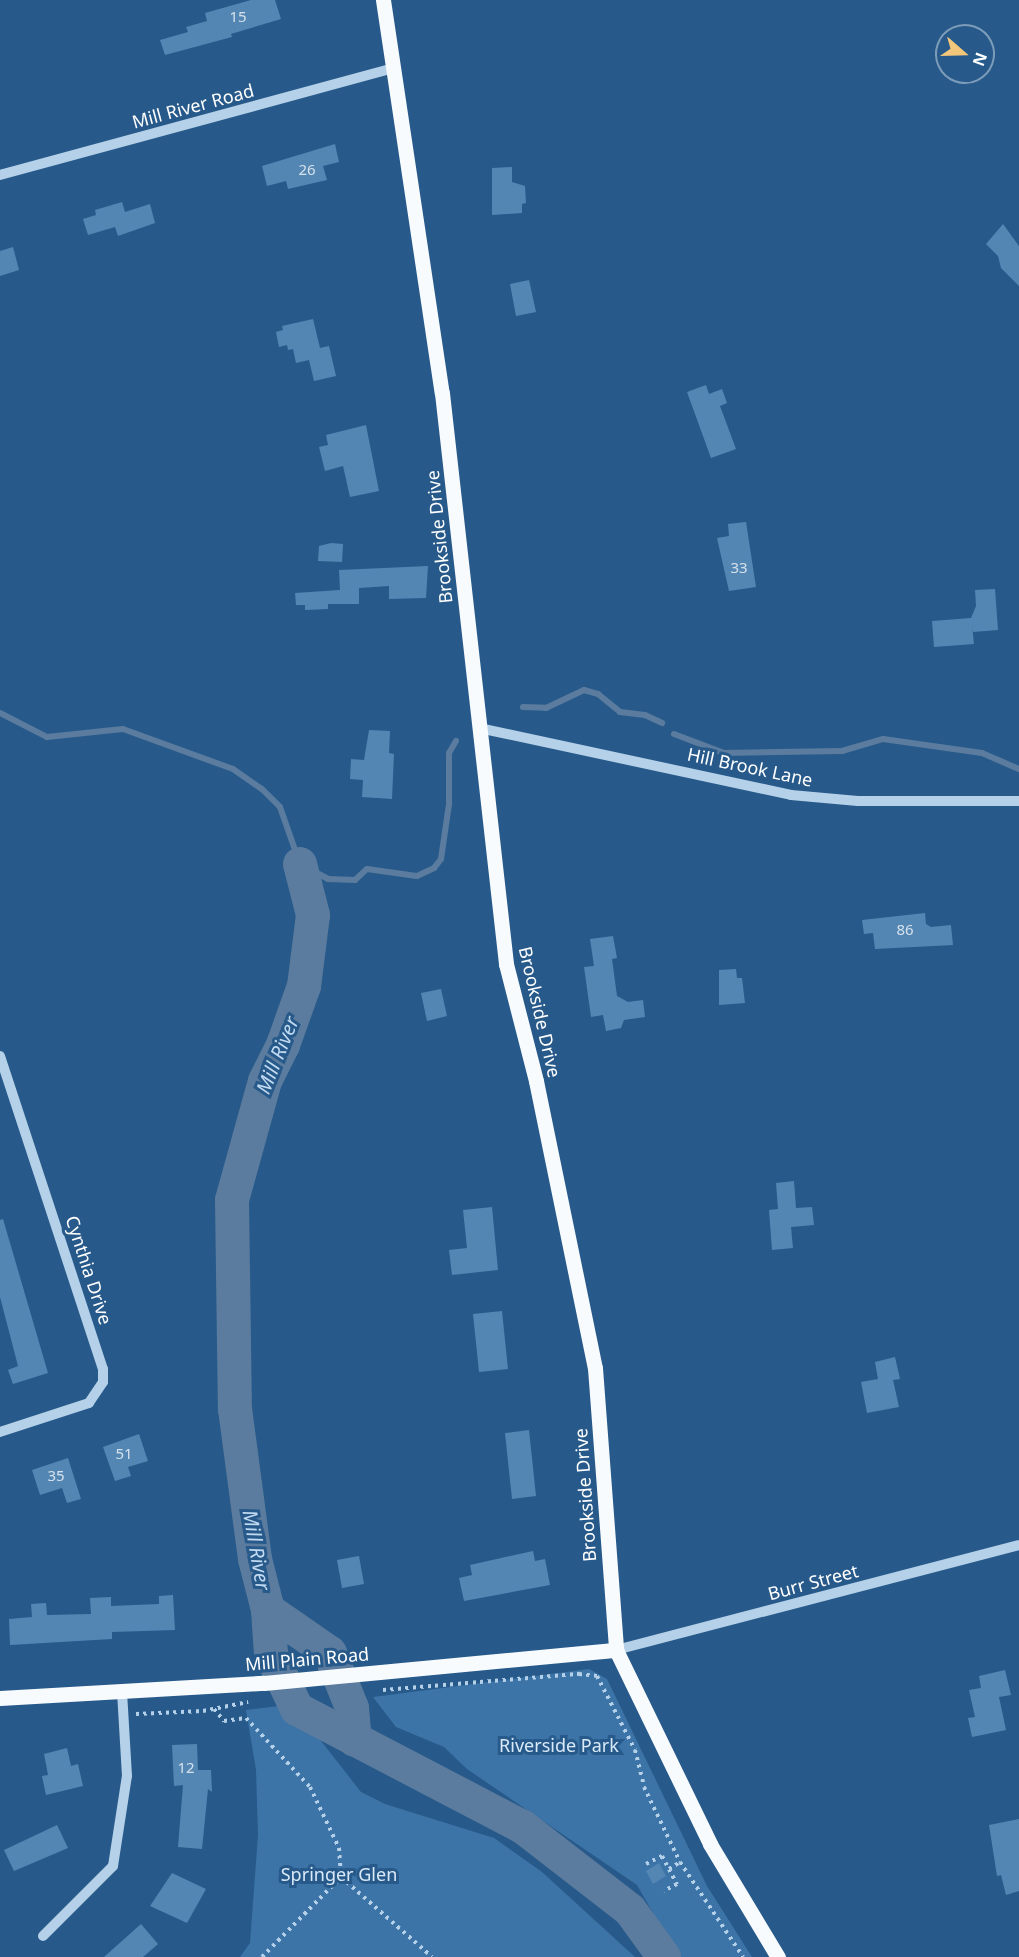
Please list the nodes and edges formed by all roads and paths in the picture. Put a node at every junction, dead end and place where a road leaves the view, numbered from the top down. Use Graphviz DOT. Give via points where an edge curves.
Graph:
graph roads {
  1 [pos="383,0"];
  2 [pos="394,68"];
  3 [pos="0,176"];
  4 [pos="479,728"];
  5 [pos="1019,801"];
  6 [pos="0,1056"];
  7 [pos="0,1432"];
  8 [pos="1019,1545"];
  9 [pos="616,1650"];
  10 [pos="383,1690"];
  11 [pos="122,1691"];
  12 [pos="0,1698"];
  13 [pos="250,1701"];
  14 [pos="214,1709"];
  15 [pos="123,1714"];
  16 [pos="680,1862"];
  17 [pos="646,1864"];
  18 [pos="669,1869"];
  19 [pos="341,1877"];
  20 [pos="663,1892"];
  21 [pos="42,1936"];
  22 [pos="262,1957"];
  23 [pos="432,1957"];
  24 [pos="743,1957"];
  25 [pos="778,1957"];
  1 -- 2 [label="main road, Brookside Drive"];
  2 -- 3 [label="street, Mill River Road"];
  2 -- 4 [label="main road, Brookside Drive" via="442,393"];
  4 -- 5 [label="street, Hill Brook Lane" via="791,795 858,801"];
  4 -- 9 [label="main road, Brookside Drive" via="506,964 541,1103 595,1368"];
  6 -- 7 [label="street, Cynthia Drive" via="100,1357 103,1382 89,1403"];
  8 -- 9 [label="street, Burr Street"];
  9 -- 11 [label="main road, Mill Plain Road" via="264,1683"];
  9 -- 25 [label="main road, Brookside Drive" via="710,1844"];
  10 -- 16 [label="path" via="579,1674 597,1676 635,1750 644,1787"];
  11 -- 12 [label="main road, Mill Plain Road"];
  11 -- 15 [label="street"];
  13 -- 14 [label="path"];
  14 -- 15 [label="path"];
  14 -- 19 [label="path" via="224,1721 246,1718 310,1787 339,1848"];
  15 -- 21 [label="street" via="127,1776 113,1866"];
  16 -- 18 [label="path"];
  16 -- 24 [label="path"];
  17 -- 18 [label="path" via="662,1856"];
  18 -- 20 [label="path" via="677,1884"];
  19 -- 22 [label="path"];
  19 -- 23 [label="path"];
}
